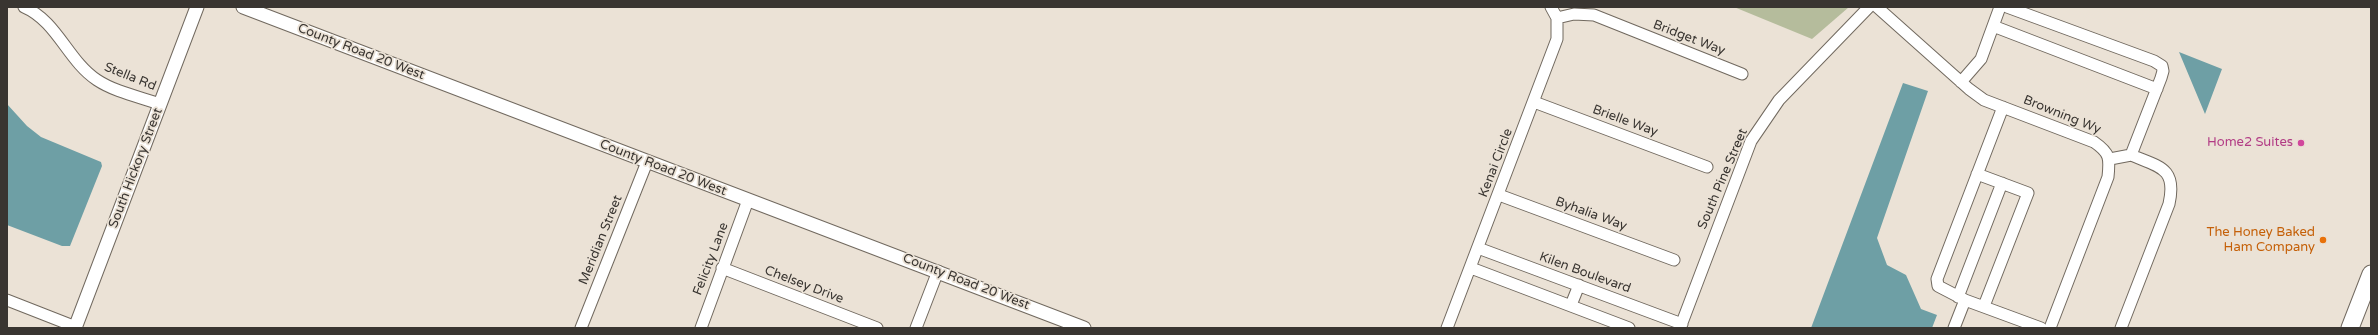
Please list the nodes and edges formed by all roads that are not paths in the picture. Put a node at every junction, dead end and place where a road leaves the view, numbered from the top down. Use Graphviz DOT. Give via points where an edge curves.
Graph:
graph roads {
  1 [pos="24,7"];
  2 [pos="197,7"];
  3 [pos="243,7"];
  4 [pos="1551,7"];
  5 [pos="1869,7"];
  6 [pos="1877,7"];
  7 [pos="2000,7"];
  8 [pos="2007,7"];
  9 [pos="1557,18"];
  10 [pos="1993,26"];
  11 [pos="1742,74"];
  12 [pos="1961,82"];
  13 [pos="2156,89"];
  14 [pos="1534,102"];
  15 [pos="160,104"];
  16 [pos="2003,107"];
  17 [pos="2131,155"];
  18 [pos="2110,159"];
  19 [pos="648,162"];
  20 [pos="1707,167"];
  21 [pos="1977,174"];
  22 [pos="2002,184"];
  23 [pos="1499,195"];
  24 [pos="748,200"];
  25 [pos="1478,248"];
  26 [pos="1674,260"];
  27 [pos="722,268"];
  28 [pos="1471,268"];
  29 [pos="938,271"];
  30 [pos="2371,274"];
  31 [pos="1579,285"];
  32 [pos="1961,299"];
  33 [pos="7,300"];
  34 [pos="1571,305"];
  35 [pos="1984,306"];
  36 [pos="1681,326"];
  37 [pos="75,327"];
  38 [pos="1450,327"];
  39 [pos="581,328"];
  40 [pos="702,328"];
  41 [pos="877,328"];
  42 [pos="916,328"];
  43 [pos="1084,328"];
  44 [pos="1629,328"];
  45 [pos="1954,328"];
  46 [pos="2041,328"];
  47 [pos="2050,328"];
  48 [pos="2121,328"];
  49 [pos="2350,328"];
  1 -- 15 [label="street, Stella Rd" via="57,33 80,64 97,80"];
  2 -- 15 [label="street, South Hickory Street"];
  3 -- 19 [label="street, County Road 20 West"];
  4 -- 9 [label="street, Kenai Circle"];
  5 -- 36 [label="street, South Pine Street" via="1779,100 1751,141"];
  6 -- 12 [label="street, Browning Wy"];
  7 -- 10 [label="street"];
  8 -- 13 [label="street" via="2154,61 2162,66 2163,71"];
  9 -- 11 [label="street, Bridget Way" via="1574,14 1594,16"];
  9 -- 14 [label="street, Kenai Circle" via="1557,39"];
  10 -- 12 [label="street" via="1981,59"];
  10 -- 13 [label="street"];
  12 -- 16 [label="street, Browning Wy" via="1984,100"];
  13 -- 17 [label="street"];
  14 -- 20 [label="street, Brielle Way"];
  14 -- 23 [label="street, Kenai Circle"];
  15 -- 37 [label="street, South Hickory Street"];
  16 -- 18 [label="street, Browning Wy" via="2094,142 2103,148"];
  16 -- 21 [label="street"];
  17 -- 18 [label="street"];
  17 -- 48 [label="street" via="2161,169 2170,177 2172,188 2169,204"];
  18 -- 47 [label="street" via="2108,176"];
  19 -- 24 [label="street, County Road 20 West"];
  19 -- 39 [label="street, Meridian Street"];
  21 -- 22 [label="street"];
  21 -- 32 [label="street" via="1937,279 1938,286"];
  22 -- 32 [label="street"];
  22 -- 35 [label="street" via="2028,193"];
  23 -- 25 [label="street, Kenai Circle"];
  23 -- 26 [label="street, Byhalia Way"];
  24 -- 27 [label="street, Felicity Lane"];
  24 -- 29 [label="street, County Road 20 West"];
  25 -- 28 [label="street, Kenai Circle"];
  25 -- 31 [label="street, Kilen Boulevard"];
  27 -- 40 [label="street, Felicity Lane"];
  27 -- 41 [label="street, Chelsey Drive"];
  28 -- 34 [label="street"];
  28 -- 38 [label="street, Kenai Circle"];
  29 -- 42 [label="street"];
  29 -- 43 [label="street, County Road 20 West"];
  30 -- 49 [label="main road"];
  31 -- 34 [label="street"];
  31 -- 36 [label="street, Kilen Boulevard"];
  32 -- 35 [label="street"];
  32 -- 45 [label="street"];
  33 -- 37 [label="street"];
  34 -- 44 [label="street"];
  35 -- 46 [label="street"];
}
